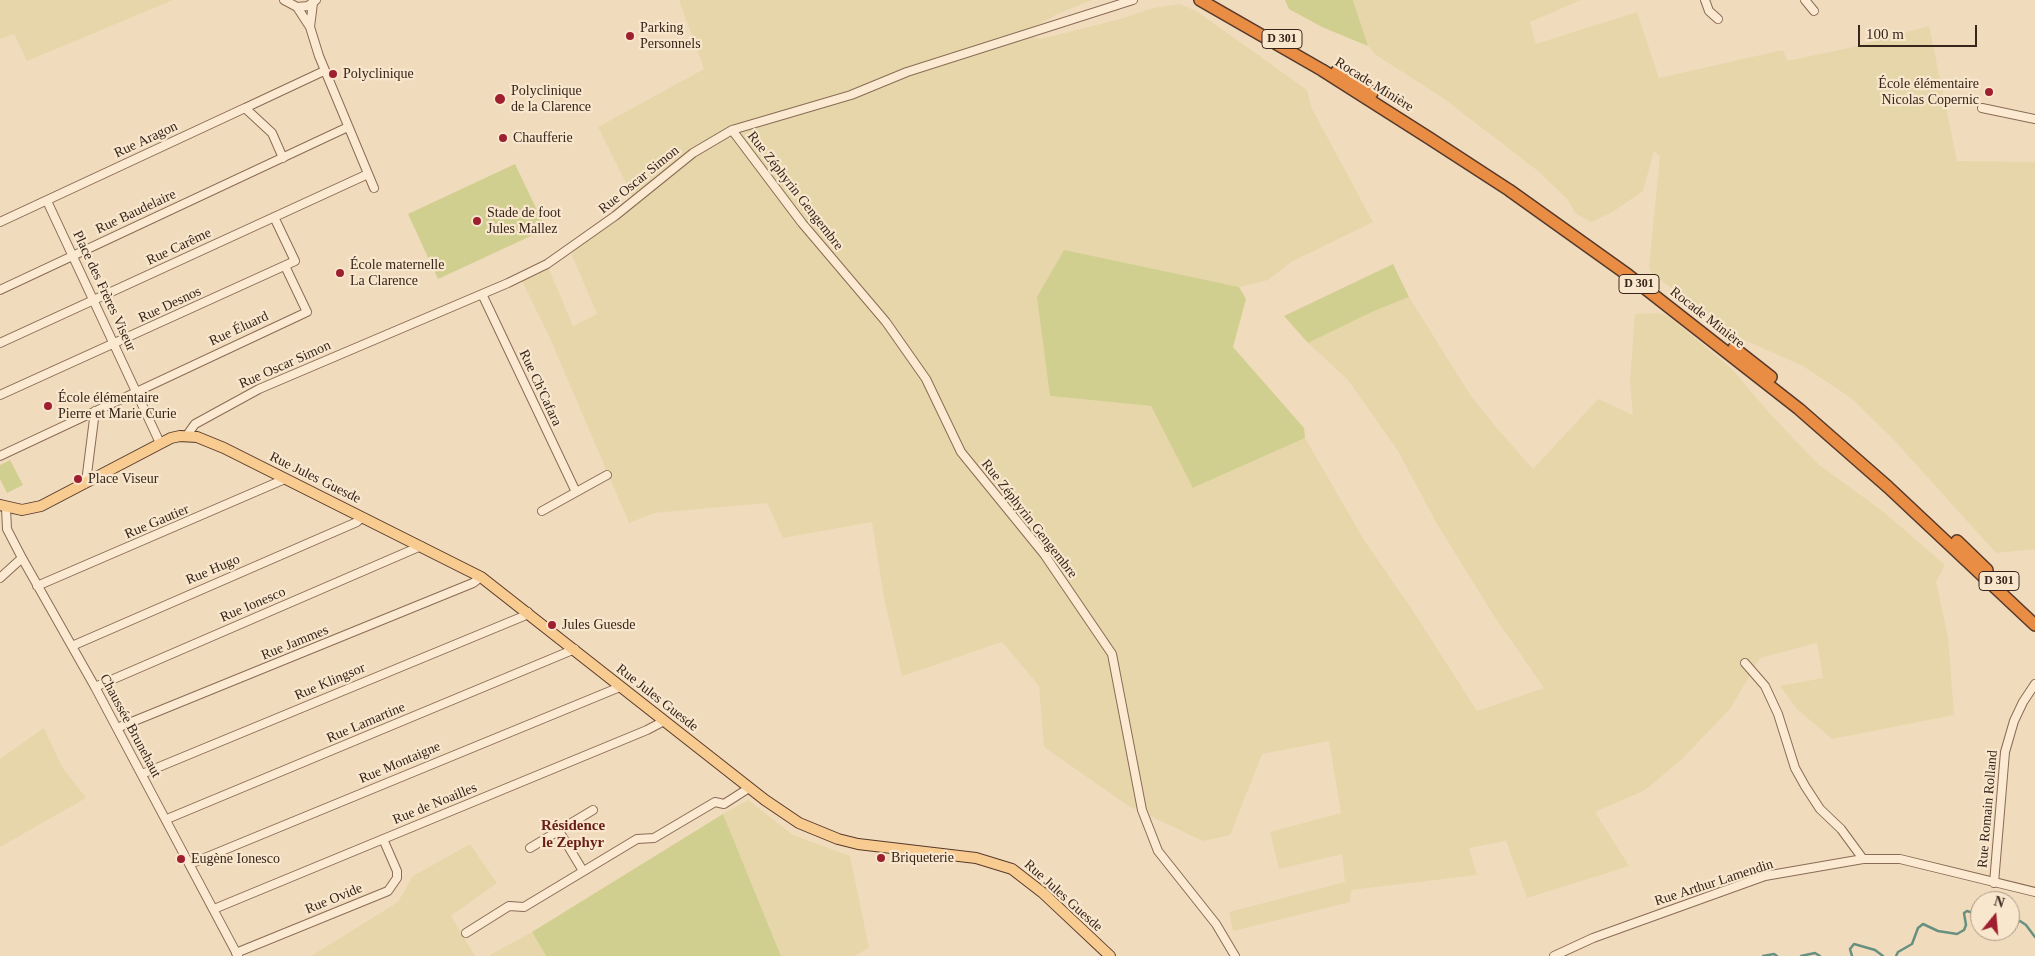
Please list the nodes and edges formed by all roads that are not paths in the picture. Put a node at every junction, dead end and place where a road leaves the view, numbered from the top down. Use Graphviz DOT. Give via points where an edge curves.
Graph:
graph roads {
  1 [pos="284,0"];
  2 [pos="1133,0"];
  3 [pos="1200,0"];
  4 [pos="1213,0"];
  5 [pos="1705,0"];
  6 [pos="1805,0"];
  7 [pos="315,2"];
  8 [pos="297,7"];
  9 [pos="1814,10"];
  10 [pos="1718,19"];
  11 [pos="310,27"];
  12 [pos="324,71"];
  13 [pos="245,108"];
  14 [pos="1982,108"];
  15 [pos="2035,119"];
  16 [pos="348,128"];
  17 [pos="732,130"];
  18 [pos="283,158"];
  19 [pos="368,174"];
  20 [pos="374,188"];
  21 [pos="47,201"];
  22 [pos="274,217"];
  23 [pos="0,222"];
  24 [pos="72,256"];
  25 [pos="285,266"];
  26 [pos="0,290"];
  27 [pos="482,294"];
  28 [pos="93,301"];
  29 [pos="0,343"];
  30 [pos="113,344"];
  31 [pos="136,392"];
  32 [pos="0,395"];
  33 [pos="95,411"];
  34 [pos="187,436"];
  35 [pos="160,443"];
  36 [pos="0,456"];
  37 [pos="606,475"];
  38 [pos="285,479"];
  39 [pos="86,482"];
  40 [pos="576,492"];
  41 [pos="3,506"];
  42 [pos="542,511"];
  43 [pos="362,517"];
  44 [pos="421,546"];
  45 [pos="22,558"];
  46 [pos="481,577"];
  47 [pos="0,578"];
  48 [pos="37,586"];
  49 [pos="528,612"];
  50 [pos="2035,620"];
  51 [pos="2035,625"];
  52 [pos="72,646"];
  53 [pos="574,650"];
  54 [pos="1746,663"];
  55 [pos="2035,684"];
  56 [pos="620,686"];
  57 [pos="95,687"];
  58 [pos="664,721"];
  59 [pos="117,728"];
  60 [pos="142,774"];
  61 [pos="749,788"];
  62 [pos="593,810"];
  63 [pos="166,819"];
  64 [pos="559,831"];
  65 [pos="383,839"];
  66 [pos="530,848"];
  67 [pos="1863,859"];
  68 [pos="190,864"];
  69 [pos="583,871"];
  70 [pos="1994,883"];
  71 [pos="2035,892"];
  72 [pos="214,909"];
  73 [pos="466,933"];
  74 [pos="237,955"];
  75 [pos="1110,956"];
  76 [pos="1235,956"];
  77 [pos="1554,956"];
  1 -- 8 [label="street"];
  2 -- 17 [label="street, Rue Oscar Simon" via="907,72 851,95"];
  3 -- 51 [label="highway, Rocade Minière / D 301" via="1322,70 1430,138 1628,275 1799,410 1888,486"];
  4 -- 50 [label="highway, Rocade Minière / D 301" via="1423,124 1559,216 1649,282 1757,366 1874,464 1972,555"];
  5 -- 10 [label="street" via="1709,12"];
  6 -- 9 [label="street"];
  7 -- 8 [label="street"];
  7 -- 11 [label="street"];
  8 -- 11 [label="street"];
  11 -- 12 [label="street"];
  12 -- 13 [label="street, Rue Aragon"];
  12 -- 16 [label="street"];
  13 -- 18 [label="street" via="272,133"];
  13 -- 21 [label="street, Rue Aragon"];
  14 -- 15 [label="street"];
  16 -- 18 [label="street, Rue Baudelaire"];
  16 -- 19 [label="street"];
  17 -- 27 [label="street, Rue Oscar Simon" via="694,153 573,248 534,271"];
  17 -- 76 [label="street, Rue Zéphyrin Gengembre" via="802,223 886,322 926,379 961,452 1044,554 1112,654 1142,810 1158,851 1216,924"];
  18 -- 24 [label="street, Rue Baudelaire"];
  19 -- 20 [label="street"];
  19 -- 22 [label="street, Rue Carême"];
  21 -- 23 [label="street, Rue Aragon"];
  21 -- 24 [label="street, Place des Frères Viseur"];
  22 -- 25 [label="street, Rue Desnos" via="295,261"];
  22 -- 28 [label="street, Rue Carême"];
  24 -- 26 [label="street, Rue Baudelaire"];
  24 -- 28 [label="street, Place des Frères Viseur"];
  25 -- 30 [label="street, Rue Desnos"];
  25 -- 31 [label="street, Rue Éluard" via="307,312"];
  27 -- 34 [label="street, Rue Oscar Simon" via="259,389 195,424"];
  27 -- 40 [label="street, Rue Ch'Cafara"];
  28 -- 29 [label="street, Rue Carême"];
  28 -- 30 [label="street, Place des Frères Viseur"];
  30 -- 31 [label="street, Place des Frères Viseur"];
  30 -- 32 [label="street, Rue Desnos"];
  31 -- 33 [label="street"];
  31 -- 35 [label="street, Place des Frères Viseur"];
  33 -- 36 [label="street"];
  33 -- 39 [label="street"];
  34 -- 35 [label="main road"];
  34 -- 38 [label="main road, Rue Jules Guesde" via="224,448"];
  35 -- 39 [label="main road"];
  37 -- 40 [label="street"];
  38 -- 43 [label="main road, Rue Jules Guesde"];
  38 -- 48 [label="street, Rue Gautier"];
  39 -- 41 [label="main road" via="41,506 22,510"];
  40 -- 42 [label="street"];
  41 -- 45 [label="street, Chaussée Brunehaut" via="7,528"];
  43 -- 44 [label="main road, Rue Jules Guesde"];
  43 -- 52 [label="street, Rue Hugo" via="357,522"];
  44 -- 46 [label="main road, Rue Jules Guesde"];
  44 -- 57 [label="street, Rue Ionesco"];
  45 -- 47 [label="street"];
  45 -- 48 [label="street, Chaussée Brunehaut"];
  46 -- 49 [label="main road, Rue Jules Guesde"];
  46 -- 59 [label="street, Rue Jammes"];
  48 -- 52 [label="street, Chaussée Brunehaut"];
  49 -- 53 [label="main road, Rue Jules Guesde"];
  49 -- 60 [label="street, Rue Klingsor"];
  52 -- 57 [label="street, Chaussée Brunehaut"];
  53 -- 56 [label="main road, Rue Jules Guesde"];
  53 -- 63 [label="street, Rue Lamartine"];
  54 -- 67 [label="street" via="1765,686 1778,714 1795,768 1805,786 1820,809 1842,829"];
  55 -- 70 [label="street, Rue Romain Rolland" via="2014,721 2006,752"];
  56 -- 58 [label="main road, Rue Jules Guesde"];
  56 -- 68 [label="street, Rue Montaigne"];
  57 -- 59 [label="street, Chaussée Brunehaut"];
  58 -- 61 [label="main road, Rue Jules Guesde"];
  58 -- 65 [label="street, Rue de Noailles"];
  59 -- 60 [label="street, Chaussée Brunehaut"];
  60 -- 63 [label="street, Chaussée Brunehaut"];
  61 -- 69 [label="street" via="724,804 715,802 654,838 637,839"];
  61 -- 75 [label="main road, Rue Jules Guesde" via="799,823 838,839 874,847 976,858 1012,869 1043,893"];
  62 -- 64 [label="street"];
  63 -- 68 [label="street, Chaussée Brunehaut"];
  64 -- 66 [label="street"];
  64 -- 69 [label="street"];
  65 -- 72 [label="street, Rue de Noailles"];
  65 -- 74 [label="street, Rue Ovide" via="397,871 394,886 388,891"];
  67 -- 70 [label="street, Rue Arthur Lamendin" via="1900,859"];
  67 -- 77 [label="street, Rue Arthur Lamendin" via="1765,876 1593,938"];
  68 -- 72 [label="street, Chaussée Brunehaut"];
  69 -- 73 [label="street" via="524,907 509,906"];
  70 -- 71 [label="street, Rue Arthur Lamendin"];
  72 -- 74 [label="street, Chaussée Brunehaut"];
}
